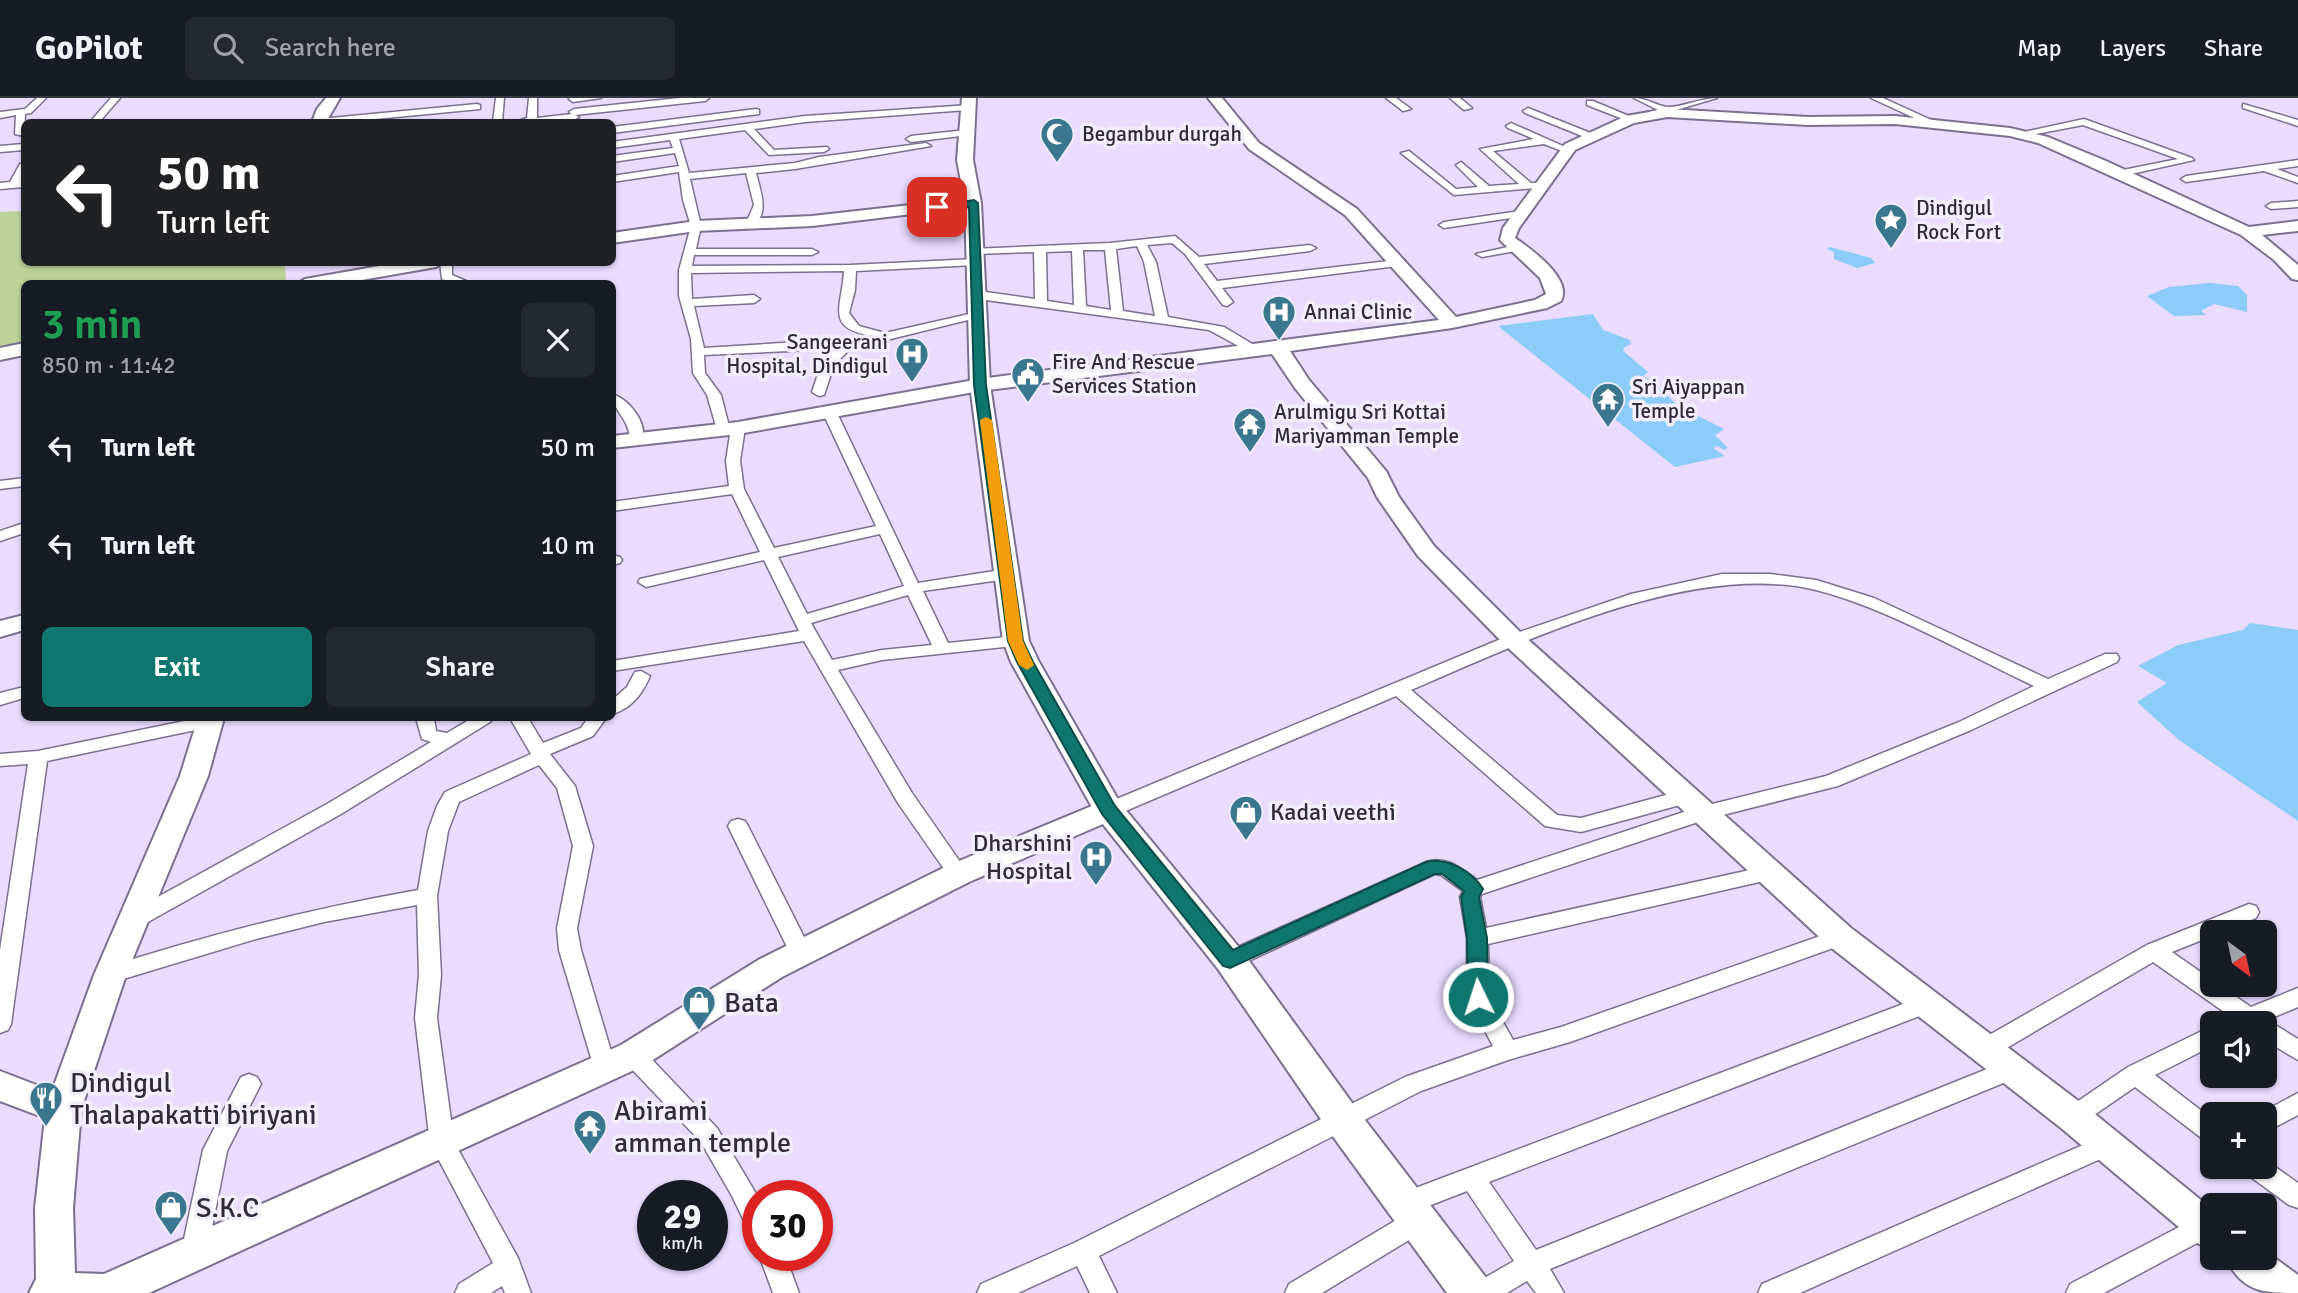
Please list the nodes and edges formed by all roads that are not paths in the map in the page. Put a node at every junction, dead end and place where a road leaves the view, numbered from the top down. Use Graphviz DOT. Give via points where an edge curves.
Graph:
graph roads {
  1 [pos="42,98"];
  2 [pos="117,98"];
  3 [pos="333,98"];
  4 [pos="500,98"];
  5 [pos="533,98"];
  6 [pos="597,98"];
  7 [pos="705,98"];
  8 [pos="1215,98"];
  9 [pos="1390,98"];
  10 [pos="1454,98"];
  11 [pos="1638,98"];
  12 [pos="1711,98"];
  13 [pos="1875,98"];
  14 [pos="573,99"];
  15 [pos="477,102"];
  16 [pos="1590,103"];
  17 [pos="744,105"];
  18 [pos="2246,106"];
  19 [pos="1467,108"];
  20 [pos="1406,109"];
  21 [pos="756,111"];
  22 [pos="1528,111"];
  23 [pos="21,112"];
  24 [pos="1659,112"];
  25 [pos="968,113"];
  26 [pos="0,115"];
  27 [pos="575,117"];
  28 [pos="477,118"];
  29 [pos="22,119"];
  30 [pos="98,119"];
  31 [pos="321,119"];
  32 [pos="344,119"];
  33 [pos="498,119"];
  34 [pos="532,119"];
  35 [pos="554,119"];
  36 [pos="1631,119"];
  37 [pos="778,123"];
  38 [pos="2298,123"];
  39 [pos="1935,124"];
  40 [pos="1511,126"];
  41 [pos="748,128"];
  42 [pos="616,129"];
  43 [pos="2020,134"];
  44 [pos="1590,136"];
  45 [pos="674,137"];
  46 [pos="1544,141"];
  47 [pos="616,144"];
  48 [pos="926,146"];
  49 [pos="21,147"];
  50 [pos="0,149"];
  51 [pos="678,150"];
  52 [pos="813,150"];
  53 [pos="1567,150"];
  54 [pos="1406,153"];
  55 [pos="616,158"];
  56 [pos="819,160"];
  57 [pos="2298,163"];
  58 [pos="1461,165"];
  59 [pos="2265,168"];
  60 [pos="750,170"];
  61 [pos="684,172"];
  62 [pos="2122,173"];
  63 [pos="616,179"];
  64 [pos="2186,179"];
  65 [pos="2298,180"];
  66 [pos="19,184"];
  67 [pos="0,186"];
  68 [pos="1536,186"];
  69 [pos="1487,190"];
  70 [pos="974,203"];
  71 [pos="2298,204"];
  72 [pos="2271,206"];
  73 [pos="1520,214"];
  74 [pos="751,223"];
  75 [pos="1444,225"];
  76 [pos="696,226"];
  77 [pos="2298,226"];
  78 [pos="2247,232"];
  79 [pos="616,237"];
  80 [pos="1140,242"];
  81 [pos="1110,246"];
  82 [pos="1077,248"];
  83 [pos="1310,248"];
  84 [pos="1517,248"];
  85 [pos="1040,249"];
  86 [pos="689,252"];
  87 [pos="812,252"];
  88 [pos="1482,254"];
  89 [pos="976,257"];
  90 [pos="1197,261"];
  91 [pos="1397,263"];
  92 [pos="404,266"];
  93 [pos="446,266"];
  94 [pos="850,268"];
  95 [pos="685,270"];
  96 [pos="2298,275"];
  97 [pos="300,279"];
  98 [pos="455,280"];
  99 [pos="1216,285"];
  100 [pos="754,299"];
  101 [pos="1227,302"];
  102 [pos="687,303"];
  103 [pos="1041,304"];
  104 [pos="978,306"];
  105 [pos="1080,309"];
  106 [pos="1117,314"];
  107 [pos="1161,320"];
  108 [pos="1452,323"];
  109 [pos="885,336"];
  110 [pos="846,346"];
  111 [pos="1266,349"];
  112 [pos="21,350"];
  113 [pos="696,352"];
  114 [pos="0,354"];
  115 [pos="980,385"];
  116 [pos="820,392"];
  117 [pos="616,400"];
  118 [pos="829,411"];
  119 [pos="730,429"];
  120 [pos="637,439"];
  121 [pos="616,442"];
  122 [pos="21,482"];
  123 [pos="0,485"];
  124 [pos="737,489"];
  125 [pos="616,506"];
  126 [pos="886,528"];
  127 [pos="21,529"];
  128 [pos="0,536"];
  129 [pos="770,553"];
  130 [pos="1007,575"];
  131 [pos="646,582"];
  132 [pos="914,588"];
  133 [pos="21,623"];
  134 [pos="806,627"];
  135 [pos="0,629"];
  136 [pos="1514,640"];
  137 [pos="1016,641"];
  138 [pos="942,649"];
  139 [pos="2111,658"];
  140 [pos="616,665"];
  141 [pos="830,666"];
  142 [pos="641,676"];
  143 [pos="2048,686"];
  144 [pos="1398,688"];
  145 [pos="21,695"];
  146 [pos="0,699"];
  147 [pos="616,705"];
  148 [pos="201,721"];
  149 [pos="209,721"];
  150 [pos="426,721"];
  151 [pos="479,721"];
  152 [pos="521,721"];
  153 [pos="595,721"];
  154 [pos="449,739"];
  155 [pos="540,753"];
  156 [pos="38,757"];
  157 [pos="0,760"];
  158 [pos="1694,805"];
  159 [pos="1109,810"];
  160 [pos="738,827"];
  161 [pos="1768,873"];
  162 [pos="958,874"];
  163 [pos="1474,889"];
  164 [pos="427,896"];
  165 [pos="2249,912"];
  166 [pos="132,921"];
  167 [pos="1840,937"];
  168 [pos="1477,938"];
  169 [pos="2154,951"];
  170 [pos="801,953"];
  171 [pos="1230,960"];
  172 [pos="110,975"];
  173 [pos="2298,997"];
  174 [pos="1927,1004"];
  175 [pos="2235,1011"];
  176 [pos="2273,1011"];
  177 [pos="0,1024"];
  178 [pos="2277,1038"];
  179 [pos="2200,1041"];
  180 [pos="1985,1049"];
  181 [pos="1507,1051"];
  182 [pos="2298,1051"];
  183 [pos="619,1061"];
  184 [pos="2010,1070"];
  185 [pos="2136,1074"];
  186 [pos="249,1084"];
  187 [pos="0,1086"];
  188 [pos="2298,1103"];
  189 [pos="63,1110"];
  190 [pos="2277,1115"];
  191 [pos="2073,1117"];
  192 [pos="1342,1119"];
  193 [pos="2200,1124"];
  194 [pos="442,1143"];
  195 [pos="2106,1146"];
  196 [pos="1471,1177"];
  197 [pos="2274,1179"];
  198 [pos="742,1190"];
  199 [pos="2298,1197"];
  200 [pos="1412,1212"];
  201 [pos="2200,1222"];
  202 [pos="2200,1233"];
  203 [pos="1083,1251"];
  204 [pos="194,1254"];
  205 [pos="1530,1265"];
  206 [pos="509,1267"];
  207 [pos="2263,1270"];
  208 [pos="778,1271"];
  209 [pos="2292,1289"];
  210 [pos="54,1292"];
  211 [pos="105,1293"];
  212 [pos="468,1293"];
  213 [pos="518,1293"];
  214 [pos="786,1293"];
  215 [pos="990,1293"];
  216 [pos="1104,1293"];
  217 [pos="1298,1293"];
  218 [pos="1472,1293"];
  219 [pos="1483,1293"];
  220 [pos="1551,1293"];
  221 [pos="1770,1293"];
  222 [pos="2079,1293"];
  1 -- 23 [label="street"];
  2 -- 30 [label="street"];
  3 -- 31 [label="street"];
  4 -- 33 [label="street"];
  5 -- 34 [label="street"];
  6 -- 14 [label="street"];
  7 -- 27 [label="street"];
  8 -- 91 [label="street" via="1254,146 1351,212"];
  9 -- 20 [label="street"];
  10 -- 19 [label="street"];
  11 -- 24 [label="street"];
  12 -- 24 [label="street"];
  13 -- 39 [label="street"];
  14 -- 27 [label="street"];
  15 -- 28 [label="street"];
  15 -- 32 [label="street"];
  16 -- 36 [label="street"];
  17 -- 21 [label="street"];
  18 -- 38 [label="street"];
  21 -- 37 [label="street"];
  21 -- 42 [label="street"];
  22 -- 44 [label="street"];
  23 -- 26 [label="street"];
  23 -- 29 [label="street"];
  24 -- 36 [label="street"];
  24 -- 39 [label="street"];
  25 -- 37 [label="street" via="862,110"];
  25 -- 52 [label="street"];
  25 -- 70 [label="main road" via="965,160"];
  27 -- 35 [label="street"];
  36 -- 44 [label="street"];
  37 -- 41 [label="street"];
  39 -- 43 [label="street"];
  40 -- 46 [label="street"];
  41 -- 45 [label="street"];
  41 -- 52 [label="street" via="772,153"];
  43 -- 62 [label="street"];
  43 -- 62 [label="street" via="2084,122 2189,159"];
  44 -- 53 [label="street"];
  45 -- 47 [label="street"];
  45 -- 51 [label="street"];
  46 -- 53 [label="street"];
  46 -- 68 [label="street" via="1485,149"];
  48 -- 56 [label="street"];
  49 -- 50 [label="street"];
  51 -- 55 [label="street"];
  51 -- 61 [label="street"];
  52 -- 56 [label="street"];
  53 -- 68 [label="street"];
  54 -- 69 [label="street" via="1454,192"];
  56 -- 60 [label="street"];
  57 -- 59 [label="street"];
  58 -- 69 [label="street"];
  59 -- 64 [label="street"];
  59 -- 65 [label="street"];
  60 -- 61 [label="street"];
  60 -- 74 [label="street" via="759,205"];
  61 -- 63 [label="street"];
  61 -- 76 [label="street"];
  62 -- 78 [label="street"];
  66 -- 67 [label="street"];
  68 -- 69 [label="street"];
  68 -- 73 [label="street"];
  70 -- 74 [label="street"];
  70 -- 89 [label="main road"];
  71 -- 72 [label="street"];
  73 -- 75 [label="street"];
  73 -- 84 [label="street" via="1507,238"];
  74 -- 76 [label="street"];
  76 -- 79 [label="street"];
  76 -- 86 [label="street"];
  77 -- 78 [label="street"];
  78 -- 96 [label="street"];
  80 -- 81 [label="street"];
  80 -- 90 [label="street" via="1175,239"];
  80 -- 107 [label="street" via="1150,262"];
  81 -- 82 [label="street"];
  81 -- 106 [label="street"];
  82 -- 85 [label="street"];
  82 -- 105 [label="street"];
  83 -- 90 [label="street"];
  84 -- 88 [label="street"];
  84 -- 108 [label="street" via="1546,274 1556,287 1555,297"];
  85 -- 89 [label="street"];
  85 -- 103 [label="street"];
  86 -- 87 [label="street"];
  86 -- 95 [label="street"];
  89 -- 94 [label="street"];
  89 -- 104 [label="main road"];
  90 -- 99 [label="street"];
  91 -- 99 [label="street"];
  91 -- 108 [label="street"];
  92 -- 97 [label="street"];
  93 -- 98 [label="street" via="446,277"];
  94 -- 95 [label="street"];
  94 -- 109 [label="street" via="843,313 846,320 855,330"];
  95 -- 102 [label="street"];
  99 -- 101 [label="street"];
  100 -- 102 [label="street"];
  102 -- 113 [label="street"];
  103 -- 104 [label="street"];
  103 -- 105 [label="street"];
  104 -- 109 [label="street"];
  104 -- 115 [label="main road"];
  105 -- 106 [label="street"];
  106 -- 107 [label="street"];
  107 -- 111 [label="street" via="1220,330"];
  108 -- 111 [label="street"];
  109 -- 110 [label="street"];
  110 -- 113 [label="street"];
  110 -- 116 [label="street" via="828,362"];
  111 -- 115 [label="street"];
  111 -- 136 [label="street" via="1302,384 1378,476 1426,551"];
  112 -- 114 [label="main road"];
  113 -- 119 [label="street" via="699,373"];
  115 -- 118 [label="street"];
  115 -- 130 [label="main road"];
  117 -- 120 [label="street" via="637,425"];
  118 -- 119 [label="street"];
  118 -- 126 [label="street"];
  119 -- 120 [label="street"];
  119 -- 124 [label="street"];
  120 -- 121 [label="street"];
  122 -- 123 [label="street"];
  124 -- 125 [label="street"];
  124 -- 129 [label="street"];
  126 -- 129 [label="street"];
  126 -- 132 [label="street"];
  127 -- 128 [label="street"];
  129 -- 131 [label="street"];
  129 -- 134 [label="street"];
  130 -- 132 [label="street"];
  130 -- 137 [label="main road"];
  132 -- 134 [label="street"];
  132 -- 138 [label="street"];
  133 -- 135 [label="street"];
  134 -- 140 [label="street"];
  134 -- 141 [label="street"];
  136 -- 143 [label="street" via="1637,597 1722,579 1770,579 1816,585 1868,601"];
  136 -- 144 [label="street"];
  136 -- 158 [label="street"];
  137 -- 138 [label="street"];
  137 -- 159 [label="main road"];
  138 -- 141 [label="street"];
  139 -- 143 [label="street"];
  141 -- 162 [label="street" via="905,798"];
  142 -- 147 [label="street" via="631,694"];
  143 -- 158 [label="street" via="1831,781"];
  144 -- 158 [label="street" via="1552,821 1581,825"];
  144 -- 159 [label="street"];
  145 -- 146 [label="street"];
  148 -- 156 [label="street"];
  149 -- 166 [label="street" via="194,776"];
  150 -- 154 [label="street" via="428,736"];
  151 -- 154 [label="street"];
  152 -- 155 [label="street"];
  153 -- 155 [label="street" via="587,732"];
  154 -- 166 [label="street"];
  155 -- 164 [label="street" via="446,804"];
  155 -- 183 [label="street" via="566,786 583,846 567,928 570,950"];
  156 -- 157 [label="street"];
  156 -- 177 [label="street"];
  158 -- 161 [label="street"];
  158 -- 163 [label="street"];
  159 -- 162 [label="street"];
  159 -- 171 [label="main road"];
  160 -- 170 [label="street"];
  161 -- 167 [label="street"];
  161 -- 168 [label="street"];
  162 -- 170 [label="street"];
  163 -- 168 [label="street" via="1470,897"];
  163 -- 171 [label="street" via="1446,868 1433,867"];
  164 -- 172 [label="street" via="324,914"];
  164 -- 194 [label="street" via="430,975 426,1018"];
  165 -- 169 [label="street"];
  166 -- 172 [label="street"];
  167 -- 174 [label="street"];
  167 -- 181 [label="street" via="1562,1036"];
  168 -- 181 [label="street" via="1478,997"];
  169 -- 175 [label="street"];
  169 -- 180 [label="street"];
  170 -- 183 [label="street"];
  171 -- 192 [label="main road"];
  172 -- 189 [label="street"];
  173 -- 176 [label="street"];
  174 -- 180 [label="street"];
  174 -- 196 [label="street"];
  178 -- 182 [label="street"];
  179 -- 185 [label="street"];
  180 -- 184 [label="street"];
  181 -- 192 [label="street" via="1413,1084"];
  183 -- 194 [label="street"];
  183 -- 198 [label="street" via="709,1135"];
  184 -- 191 [label="street"];
  184 -- 205 [label="street"];
  185 -- 191 [label="street"];
  185 -- 193 [label="street"];
  186 -- 204 [label="street" via="215,1150"];
  187 -- 189 [label="street"];
  188 -- 190 [label="street"];
  189 -- 210 [label="street" via="54,1208"];
  191 -- 195 [label="street"];
  192 -- 200 [label="main road"];
  192 -- 203 [label="street"];
  194 -- 204 [label="street"];
  194 -- 206 [label="street"];
  195 -- 201 [label="street"];
  195 -- 221 [label="street"];
  196 -- 200 [label="street"];
  196 -- 205 [label="street"];
  197 -- 199 [label="street"];
  200 -- 217 [label="street"];
  200 -- 218 [label="main road"];
  202 -- 222 [label="street"];
  203 -- 215 [label="street"];
  203 -- 216 [label="street"];
  204 -- 211 [label="street"];
  205 -- 219 [label="street"];
  205 -- 220 [label="street"];
  206 -- 212 [label="street"];
  206 -- 213 [label="street"];
  207 -- 209 [label="street"];
  208 -- 214 [label="street"];
  210 -- 211 [label="main road"];
}
